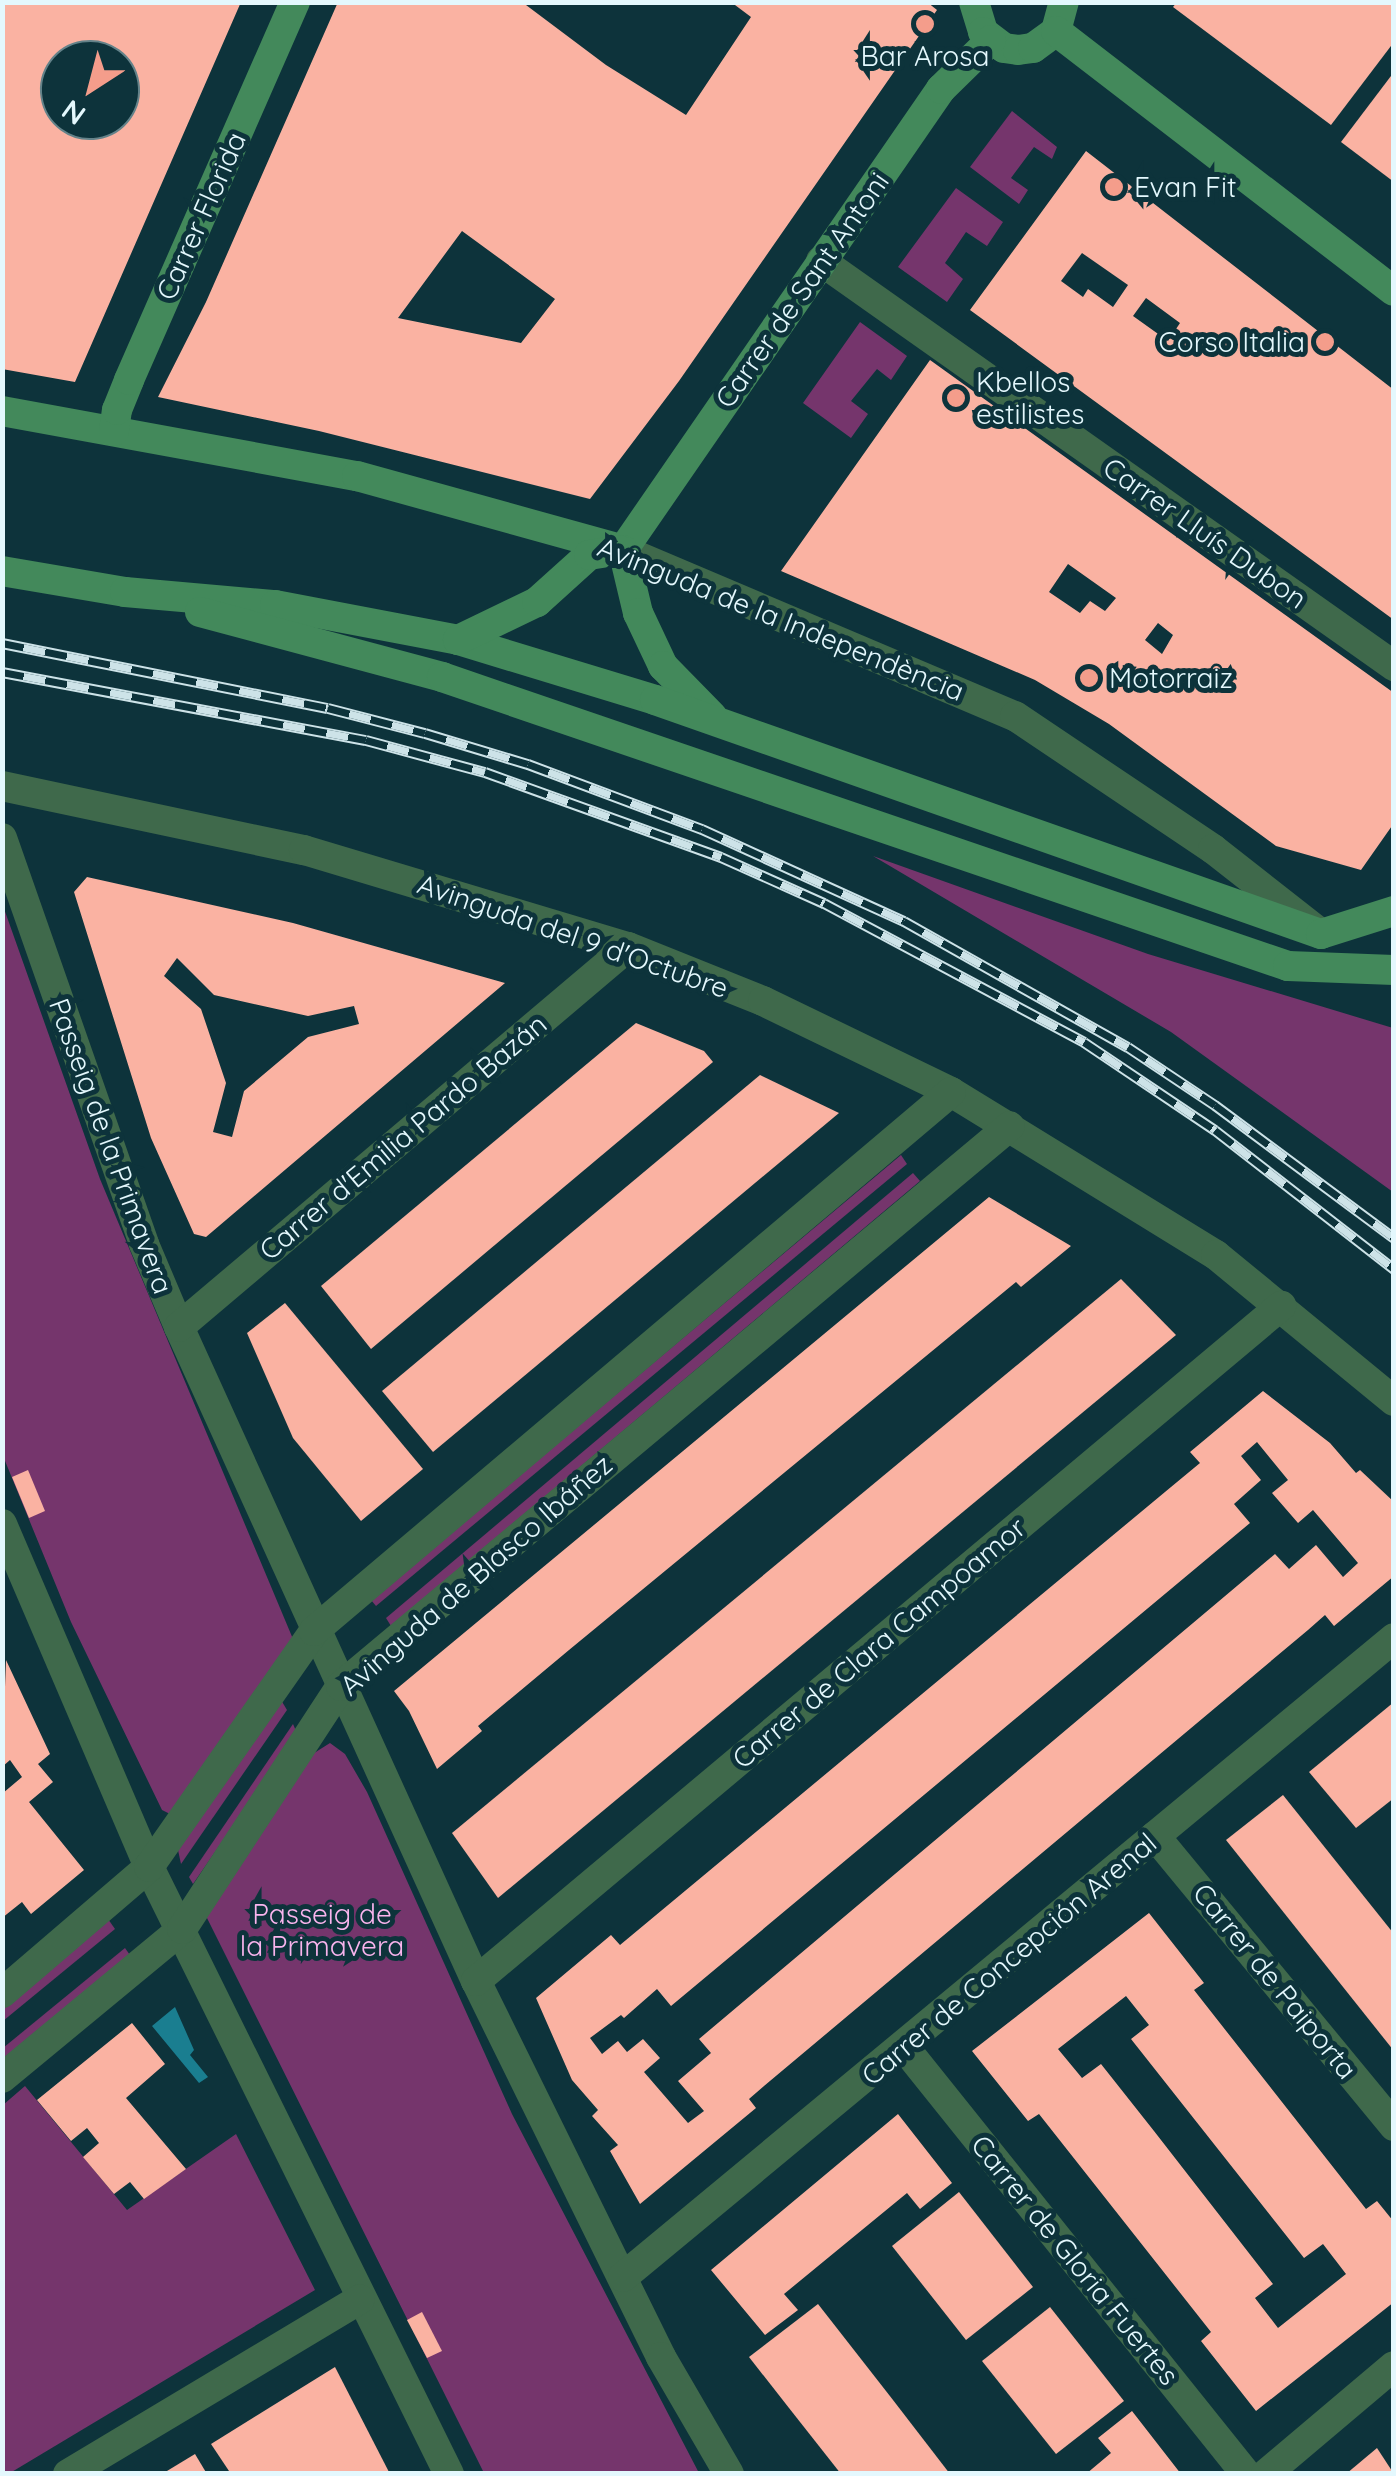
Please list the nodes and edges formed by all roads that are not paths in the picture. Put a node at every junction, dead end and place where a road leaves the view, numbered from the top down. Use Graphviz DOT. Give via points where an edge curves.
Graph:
graph roads {
  1 [pos="295,2"];
  2 [pos="974,2"];
  3 [pos="1060,17"];
  4 [pos="991,40"];
  5 [pos="821,260"];
  6 [pos="1394,291"];
  7 [pos="2,411"];
  8 [pos="114,431"];
  9 [pos="624,550"];
  10 [pos="2,572"];
  11 [pos="125,592"];
  12 [pos="458,640"];
  13 [pos="1394,666"];
  14 [pos="718,722"];
  15 [pos="2,786"];
  16 [pos="2,838"];
  17 [pos="1394,911"];
  18 [pos="1322,934"];
  19 [pos="628,948"];
  20 [pos="1394,970"];
  21 [pos="951,1092"];
  22 [pos="1010,1126"];
  23 [pos="1281,1306"];
  24 [pos="178,1327"];
  25 [pos="1394,1401"];
  26 [pos="2,1524"];
  27 [pos="12,1572"];
  28 [pos="314,1631"];
  29 [pos="1394,1638"];
  30 [pos="340,1686"];
  31 [pos="1155,1836"];
  32 [pos="149,1867"];
  33 [pos="182,1929"];
  34 [pos="476,1981"];
  35 [pos="2,1992"];
  36 [pos="904,2047"];
  37 [pos="2,2078"];
  38 [pos="1394,2126"];
  39 [pos="623,2277"];
  40 [pos="360,2299"];
  41 [pos="1394,2366"];
  42 [pos="68,2474"];
  43 [pos="449,2474"];
  44 [pos="729,2474"];
  45 [pos="1246,2474"];
  46 [pos="1266,2474"];
  1 -- 8 [label="street, Carrer Florida" via="116,410"];
  2 -- 4 [label="street" via="977,21"];
  3 -- 4 [label="street" via="1033,48 1004,48"];
  3 -- 6 [label="street"];
  4 -- 5 [label="street, Carrer de Sant Antoni" via="942,89"];
  5 -- 9 [label="street, Carrer de Sant Antoni"];
  5 -- 13 [label="street, Carrer Lluís Dubon"];
  7 -- 8 [label="street, Avinguda de la Independència"];
  8 -- 9 [label="street, Avinguda de la Independència" via="357,476"];
  9 -- 12 [label="street" via="589,556 536,602"];
  9 -- 14 [label="street" via="638,613 663,666"];
  9 -- 18 [label="street, Avinguda de la Independència" via="1015,716 1213,849"];
  10 -- 11 [label="street"];
  11 -- 12 [label="street" via="275,605"];
  11 -- 20 [label="street" via="442,677 1288,966"];
  12 -- 14 [label="street"];
  14 -- 18 [label="street"];
  15 -- 19 [label="street, Avinguda del 9 d'Octubre" via="304,850"];
  16 -- 24 [label="street, Passeig de la Primavera"];
  17 -- 18 [label="street"];
  19 -- 21 [label="street, Avinguda del 9 d'Octubre" via="763,1000"];
  19 -- 24 [label="street, Carrer d'Emilia Pardo Bazán"];
  21 -- 22 [label="street, Avinguda del 9 d'Octubre"];
  21 -- 28 [label="street, Avinguda de Blasco Ibáñez"];
  22 -- 23 [label="street, Avinguda del 9 d'Octubre" via="1216,1254"];
  22 -- 30 [label="street, Avinguda de Blasco Ibáñez"];
  23 -- 25 [label="street, Avinguda del 9 d'Octubre"];
  23 -- 34 [label="street, Carrer de Clara Campoamor"];
  24 -- 28 [label="street, Passeig de la Primavera"];
  26 -- 27 [label="street"];
  27 -- 32 [label="street"];
  28 -- 30 [label="street, Passeig de la Primavera"];
  28 -- 32 [label="street, Avinguda de Blasco Ibáñez"];
  29 -- 31 [label="street, Carrer de Concepción Arenal"];
  30 -- 33 [label="street, Avinguda de Blasco Ibáñez"];
  30 -- 34 [label="street, Passeig de la Primavera"];
  31 -- 36 [label="street, Carrer de Concepción Arenal"];
  31 -- 38 [label="street, Carrer de Paiporta"];
  32 -- 33 [label="street"];
  32 -- 35 [label="street, Avinguda de Blasco Ibáñez"];
  33 -- 37 [label="street, Avinguda de Blasco Ibáñez"];
  33 -- 40 [label="street"];
  34 -- 39 [label="street, Passeig de la Primavera"];
  36 -- 39 [label="street, Carrer de Concepción Arenal"];
  36 -- 45 [label="street, Carrer de Gloria Fuertes"];
  39 -- 44 [label="street, Passeig de la Primavera"];
  40 -- 42 [label="street"];
  40 -- 43 [label="street"];
  41 -- 46 [label="street"];
}
